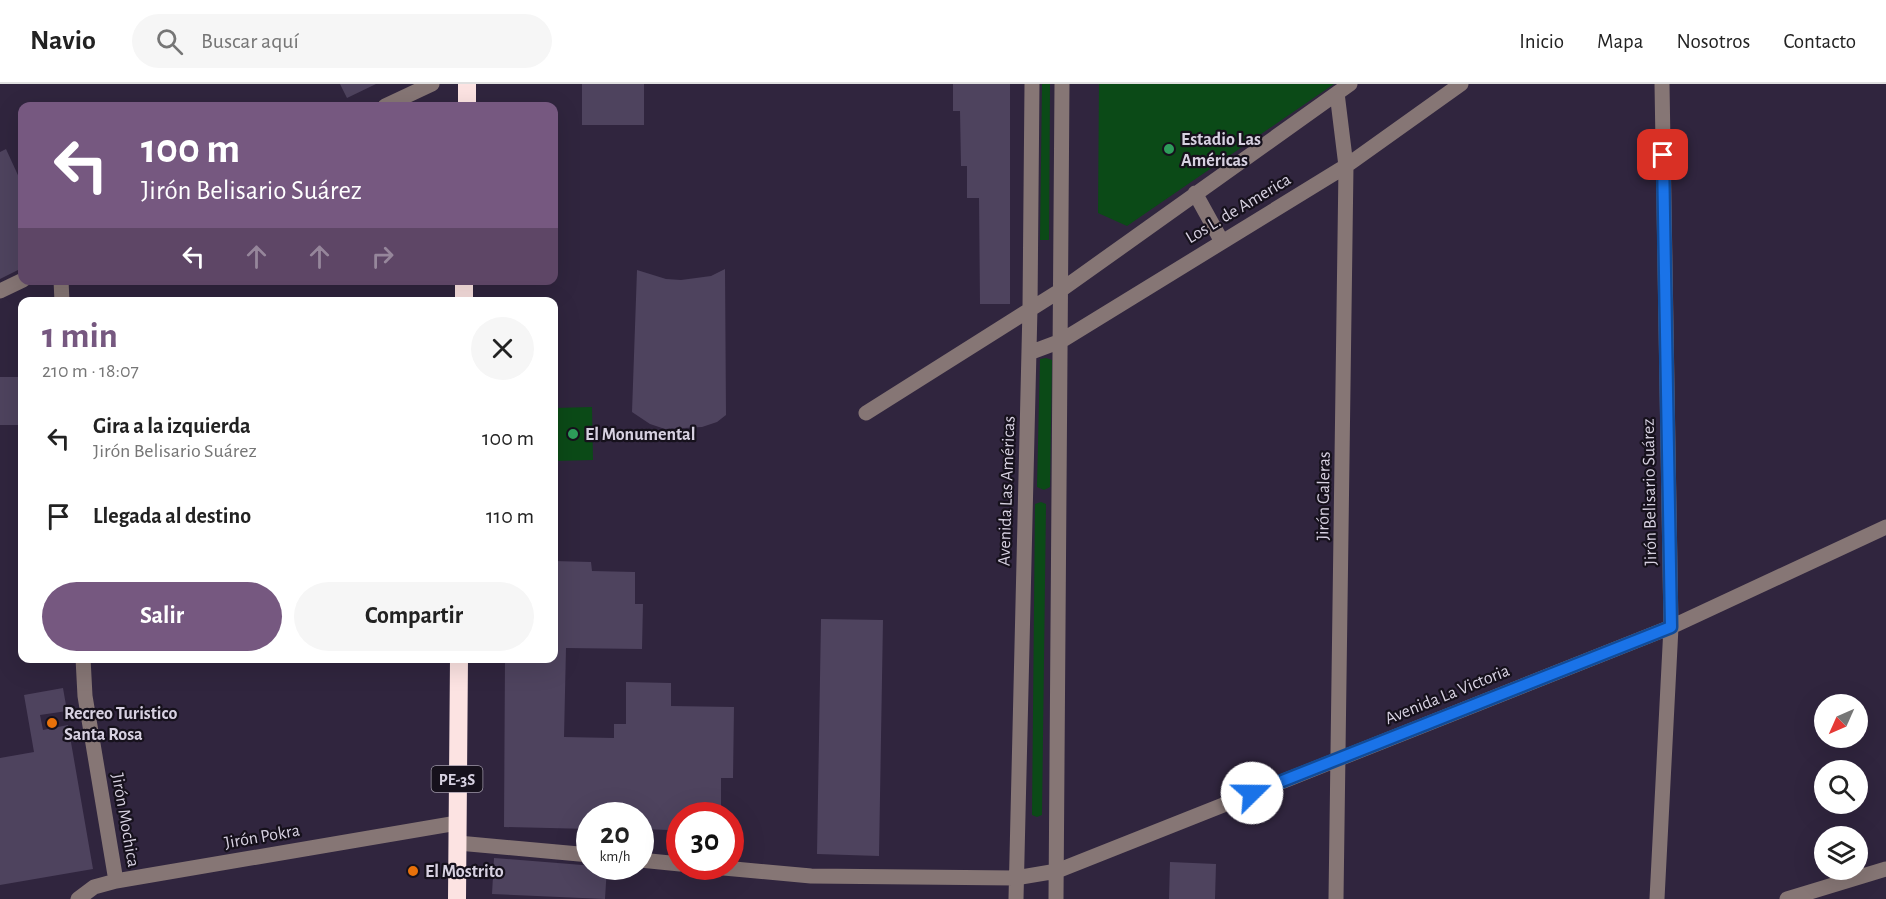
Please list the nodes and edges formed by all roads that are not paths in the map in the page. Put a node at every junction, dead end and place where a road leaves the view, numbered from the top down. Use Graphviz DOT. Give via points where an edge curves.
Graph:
graph roads {
  1 [pos="432,84"];
  2 [pos="467,84"];
  3 [pos="1032,84"];
  4 [pos="1062,84"];
  5 [pos="1350,84"];
  6 [pos="1461,84"];
  7 [pos="1662,84"];
  8 [pos="1337,93"];
  9 [pos="394,102"];
  10 [pos="467,102"];
  11 [pos="1346,166"];
  12 [pos="1196,193"];
  13 [pos="1221,240"];
  14 [pos="18,282"];
  15 [pos="1060,290"];
  16 [pos="0,291"];
  17 [pos="1030,308"];
  18 [pos="1061,341"];
  19 [pos="1029,353"];
  20 [pos="866,413"];
  21 [pos="1886,527"];
  22 [pos="1671,627"];
  23 [pos="83,663"];
  24 [pos="459,663"];
  25 [pos="1339,758"];
  26 [pos="457,823"];
  27 [pos="458,843"];
  28 [pos="576,854"];
  29 [pos="1886,868"];
  30 [pos="744,870"];
  31 [pos="1057,871"];
  32 [pos="1015,878"];
  33 [pos="116,880"];
  34 [pos="78,899"];
  35 [pos="457,899"];
  36 [pos="1016,899"];
  37 [pos="1056,899"];
  38 [pos="1336,899"];
  39 [pos="1657,899"];
  40 [pos="1787,899"];
  1 -- 9 [label="street"];
  2 -- 10 [label="highway"];
  3 -- 17 [label="street, Avenida Las Américas"];
  4 -- 15 [label="street"];
  5 -- 8 [label="street, Los L. de America"];
  6 -- 11 [label="street, Los L. de America"];
  7 -- 22 [label="street, Jirón Belisario Suárez"];
  8 -- 11 [label="street, Jirón Galeras"];
  8 -- 12 [label="street, Los L. de America"];
  11 -- 13 [label="street, Los L. de America"];
  11 -- 25 [label="street, Jirón Galeras"];
  12 -- 13 [label="street"];
  12 -- 15 [label="street, Los L. de America"];
  13 -- 18 [label="street, Los L. de America"];
  14 -- 16 [label="street"];
  15 -- 17 [label="street, Los L. de America"];
  15 -- 18 [label="street"];
  17 -- 19 [label="street, Avenida Las Américas"];
  17 -- 20 [label="street, Los L. de America"];
  18 -- 19 [label="street, Los L. de America"];
  18 -- 31 [label="street"];
  19 -- 32 [label="street, Avenida Las Américas"];
  21 -- 22 [label="street, Avenida La Victoria"];
  22 -- 25 [label="street, Avenida La Victoria"];
  22 -- 39 [label="street, Jirón Belisario Suárez"];
  23 -- 33 [label="street, Jirón Mochica" via="85,696"];
  24 -- 26 [label="highway, PE-3S"];
  25 -- 31 [label="street, Avenida La Victoria"];
  25 -- 38 [label="street, Jirón Galeras"];
  26 -- 27 [label="highway, PE-3S"];
  26 -- 33 [label="street, Jirón Pokra"];
  27 -- 28 [label="street"];
  27 -- 35 [label="highway, PE-3S"];
  29 -- 40 [label="street"];
  30 -- 32 [label="street, Avenida La Victoria" via="811,876"];
  31 -- 32 [label="street, Avenida La Victoria"];
  31 -- 37 [label="street"];
  32 -- 36 [label="street, Avenida Las Américas"];
  33 -- 34 [label="street, Jirón Pokra" via="94,887"];
}
